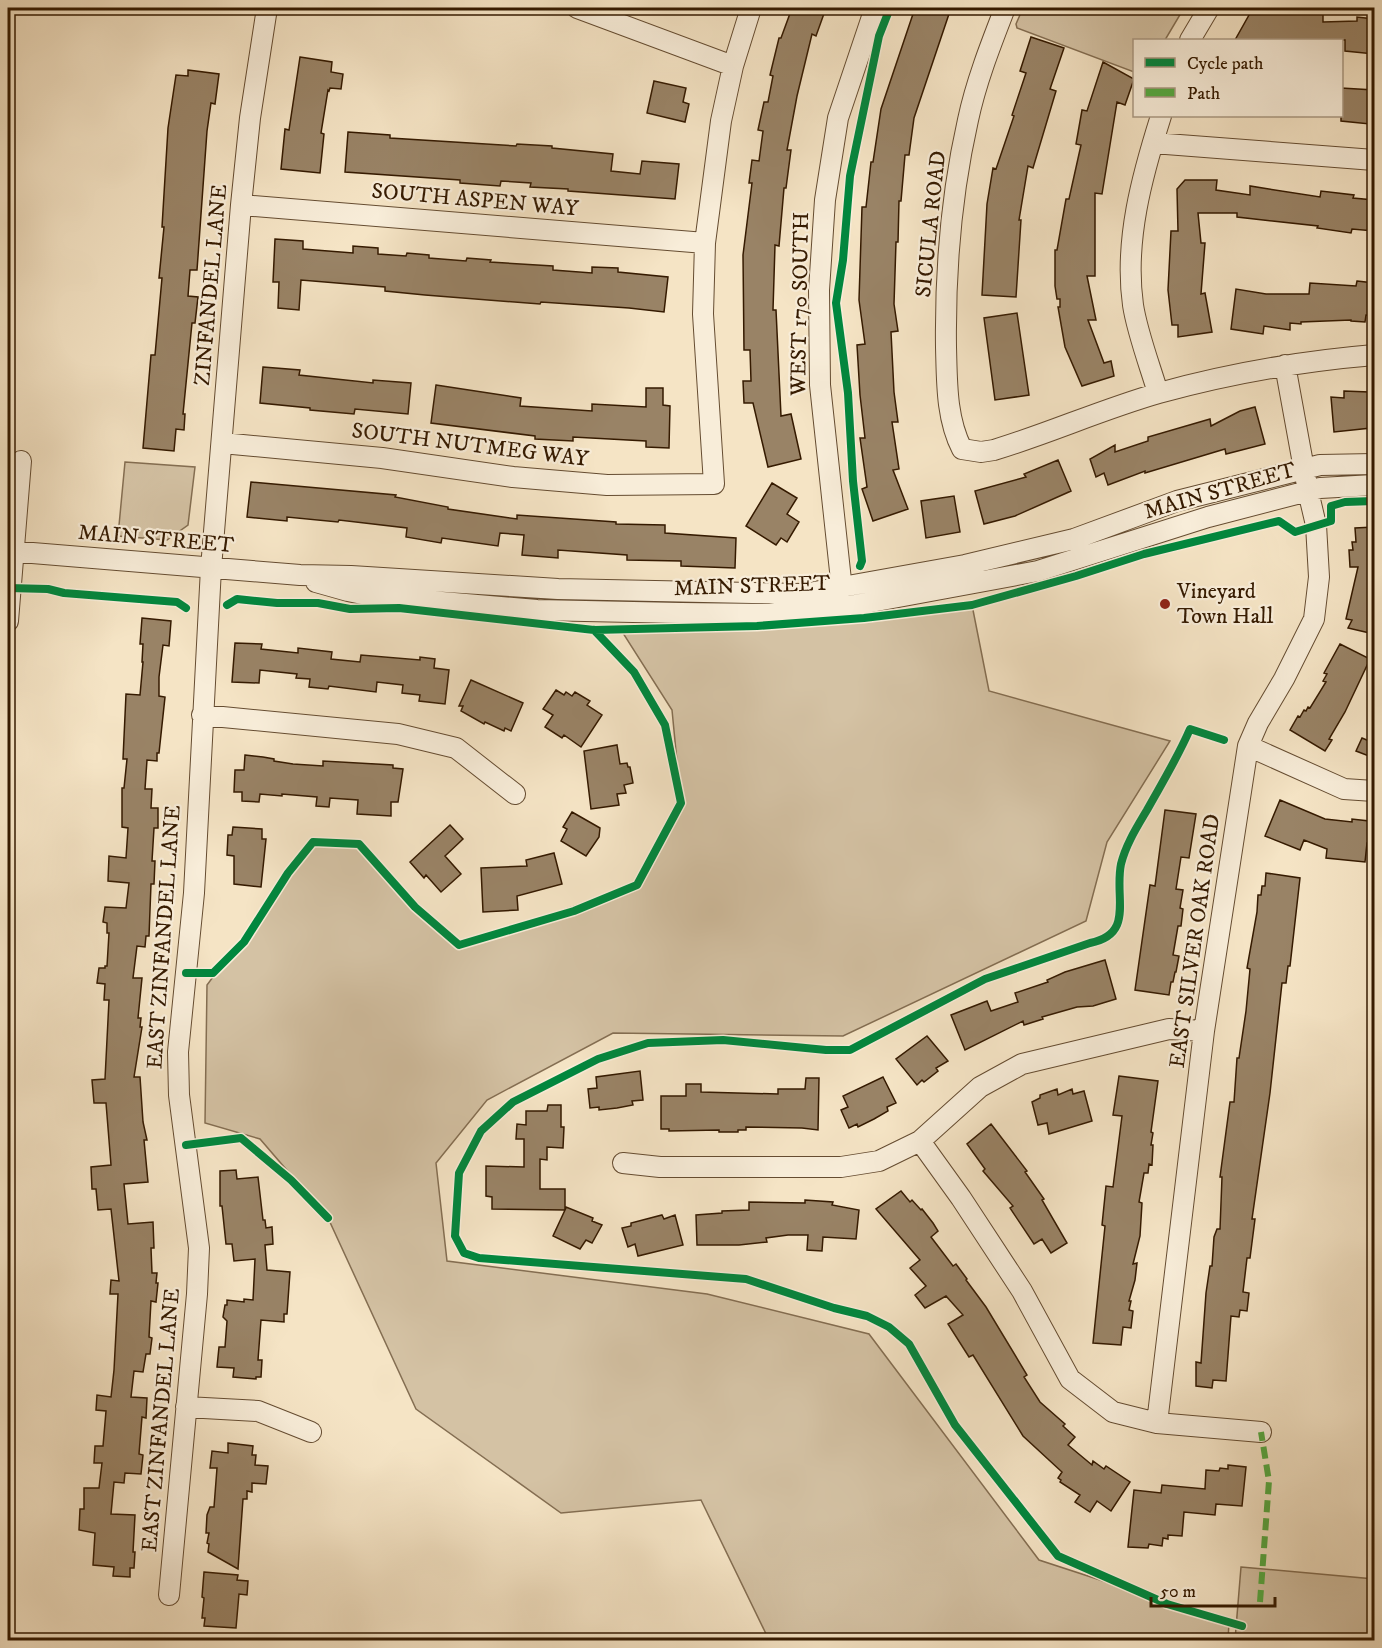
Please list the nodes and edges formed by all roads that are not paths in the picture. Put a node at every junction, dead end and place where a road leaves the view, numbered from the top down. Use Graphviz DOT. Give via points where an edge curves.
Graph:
graph roads {
  1 [pos="267,8"];
  2 [pos="577,8"];
  3 [pos="751,8"];
  4 [pos="875,8"];
  5 [pos="1005,8"];
  6 [pos="1209,8"];
  7 [pos="1191,39"];
  8 [pos="733,66"];
  9 [pos="1161,117"];
  10 [pos="1153,143"];
  11 [pos="1374,160"];
  12 [pos="241,205"];
  13 [pos="705,243"];
  14 [pos="1374,355"];
  15 [pos="1285,365"];
  16 [pos="1158,393"];
  17 [pos="222,443"];
  18 [pos="21,461"];
  19 [pos="1374,464"];
  20 [pos="1306,480"];
  21 [pos="1374,485"];
  22 [pos="10,551"];
  23 [pos="211,568"];
  24 [pos="300,575"];
  25 [pos="842,587"];
  26 [pos="844,607"];
  27 [pos="8,621"];
  28 [pos="202,715"];
  29 [pos="1248,746"];
  30 [pos="1374,791"];
  31 [pos="515,794"];
  32 [pos="1204,1031"];
  33 [pos="920,1141"];
  34 [pos="622,1163"];
  35 [pos="186,1407"];
  36 [pos="1157,1424"];
  37 [pos="310,1432"];
  38 [pos="1261,1432"];
  39 [pos="168,1595"];
  1 -- 12 [label="street, ZINFANDEL LANE"];
  2 -- 8 [label="street"];
  3 -- 8 [label="street"];
  4 -- 25 [label="street, WEST 170 SOUTH" via="838,118 825,200 819,290 820,385"];
  5 -- 16 [label="street, SICULA ROAD" via="968,118 948,237 947,385 953,431 963,449 994,450"];
  6 -- 7 [label="street"];
  8 -- 13 [label="street" via="721,121"];
  9 -- 10 [label="street"];
  10 -- 11 [label="street"];
  10 -- 16 [label="street" via="1129,264 1133,307"];
  12 -- 13 [label="street, SOUTH ASPEN WAY"];
  12 -- 17 [label="street, ZINFANDEL LANE"];
  13 -- 17 [label="street, SOUTH NUTMEG WAY" via="703,314 714,484 607,485"];
  14 -- 15 [label="street"];
  15 -- 16 [label="street"];
  15 -- 20 [label="street, EAST SILVER OAK ROAD"];
  17 -- 23 [label="street, ZINFANDEL LANE"];
  18 -- 22 [label="street"];
  19 -- 20 [label="street, MAIN STREET" via="1320,465"];
  20 -- 21 [label="street, MAIN STREET" via="1320,488"];
  20 -- 25 [label="street, MAIN STREET" via="1177,501 1074,539 965,565"];
  20 -- 26 [label="street, MAIN STREET" via="1208,517 1038,572"];
  20 -- 29 [label="street, EAST SILVER OAK ROAD" via="1316,525 1319,577 1314,619"];
  22 -- 23 [label="street, MAIN STREET"];
  22 -- 27 [label="street"];
  23 -- 24 [label="street, MAIN STREET"];
  23 -- 28 [label="street, EAST ZINFANDEL LANE"];
  24 -- 25 [label="street, MAIN STREET" via="742,594 803,594"];
  24 -- 26 [label="street, MAIN STREET" via="372,596 537,610 770,614"];
  25 -- 26 [label="street, WEST 170 SOUTH"];
  28 -- 31 [label="street" via="398,734 456,748"];
  28 -- 35 [label="street, EAST ZINFANDEL LANE" via="194,893 178,1052 179,1095 199,1248"];
  29 -- 30 [label="street" via="1344,789"];
  29 -- 32 [label="street, EAST SILVER OAK ROAD"];
  32 -- 33 [label="street" via="1169,1029 1022,1064 980,1087"];
  32 -- 36 [label="street, EAST SILVER OAK ROAD"];
  33 -- 34 [label="street" via="879,1161 841,1167 660,1167"];
  33 -- 36 [label="street" via="1022,1290 1070,1379 1113,1412"];
  35 -- 37 [label="street" via="258,1411"];
  35 -- 39 [label="street, EAST ZINFANDEL LANE"];
  36 -- 38 [label="street"];
}
